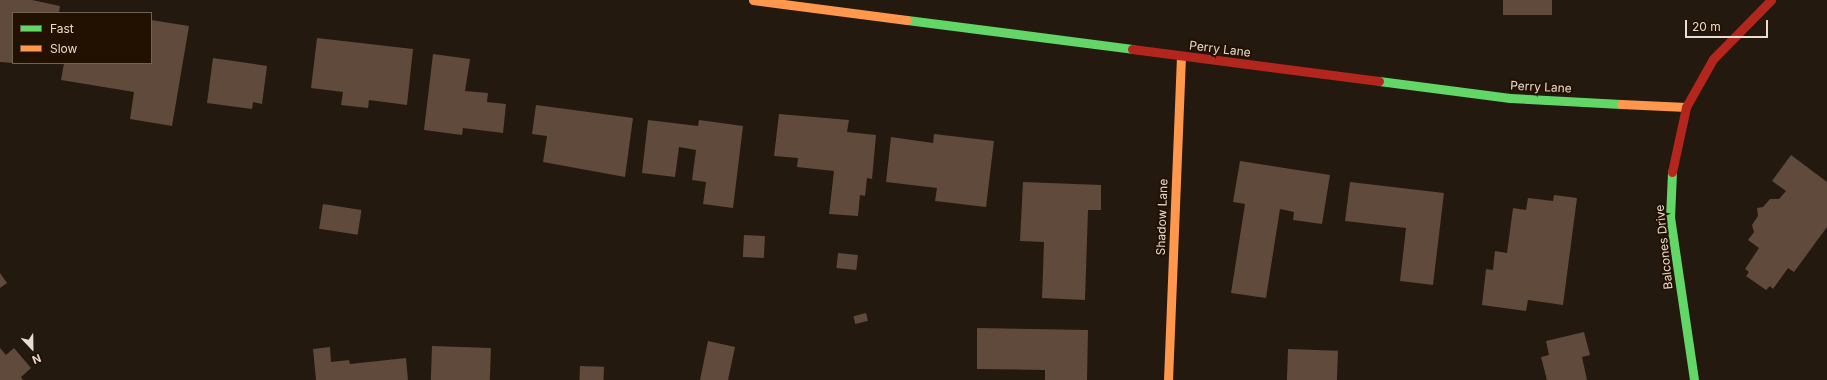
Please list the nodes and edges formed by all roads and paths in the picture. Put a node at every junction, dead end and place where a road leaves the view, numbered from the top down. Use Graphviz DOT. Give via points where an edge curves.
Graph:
graph roads {
  1 [pos="753,0"];
  2 [pos="1771,0"];
  3 [pos="1181,56"];
  4 [pos="1686,107"];
  5 [pos="1168,380"];
  6 [pos="1694,380"];
  1 -- 3 [label="street, Perry Lane"];
  2 -- 4 [label="street, Balcones Drive" via="1713,59"];
  3 -- 4 [label="street, Perry Lane" via="1510,98"];
  3 -- 5 [label="street, Shadow Lane"];
  4 -- 6 [label="street, Balcones Drive" via="1672,171 1670,217"];
}
